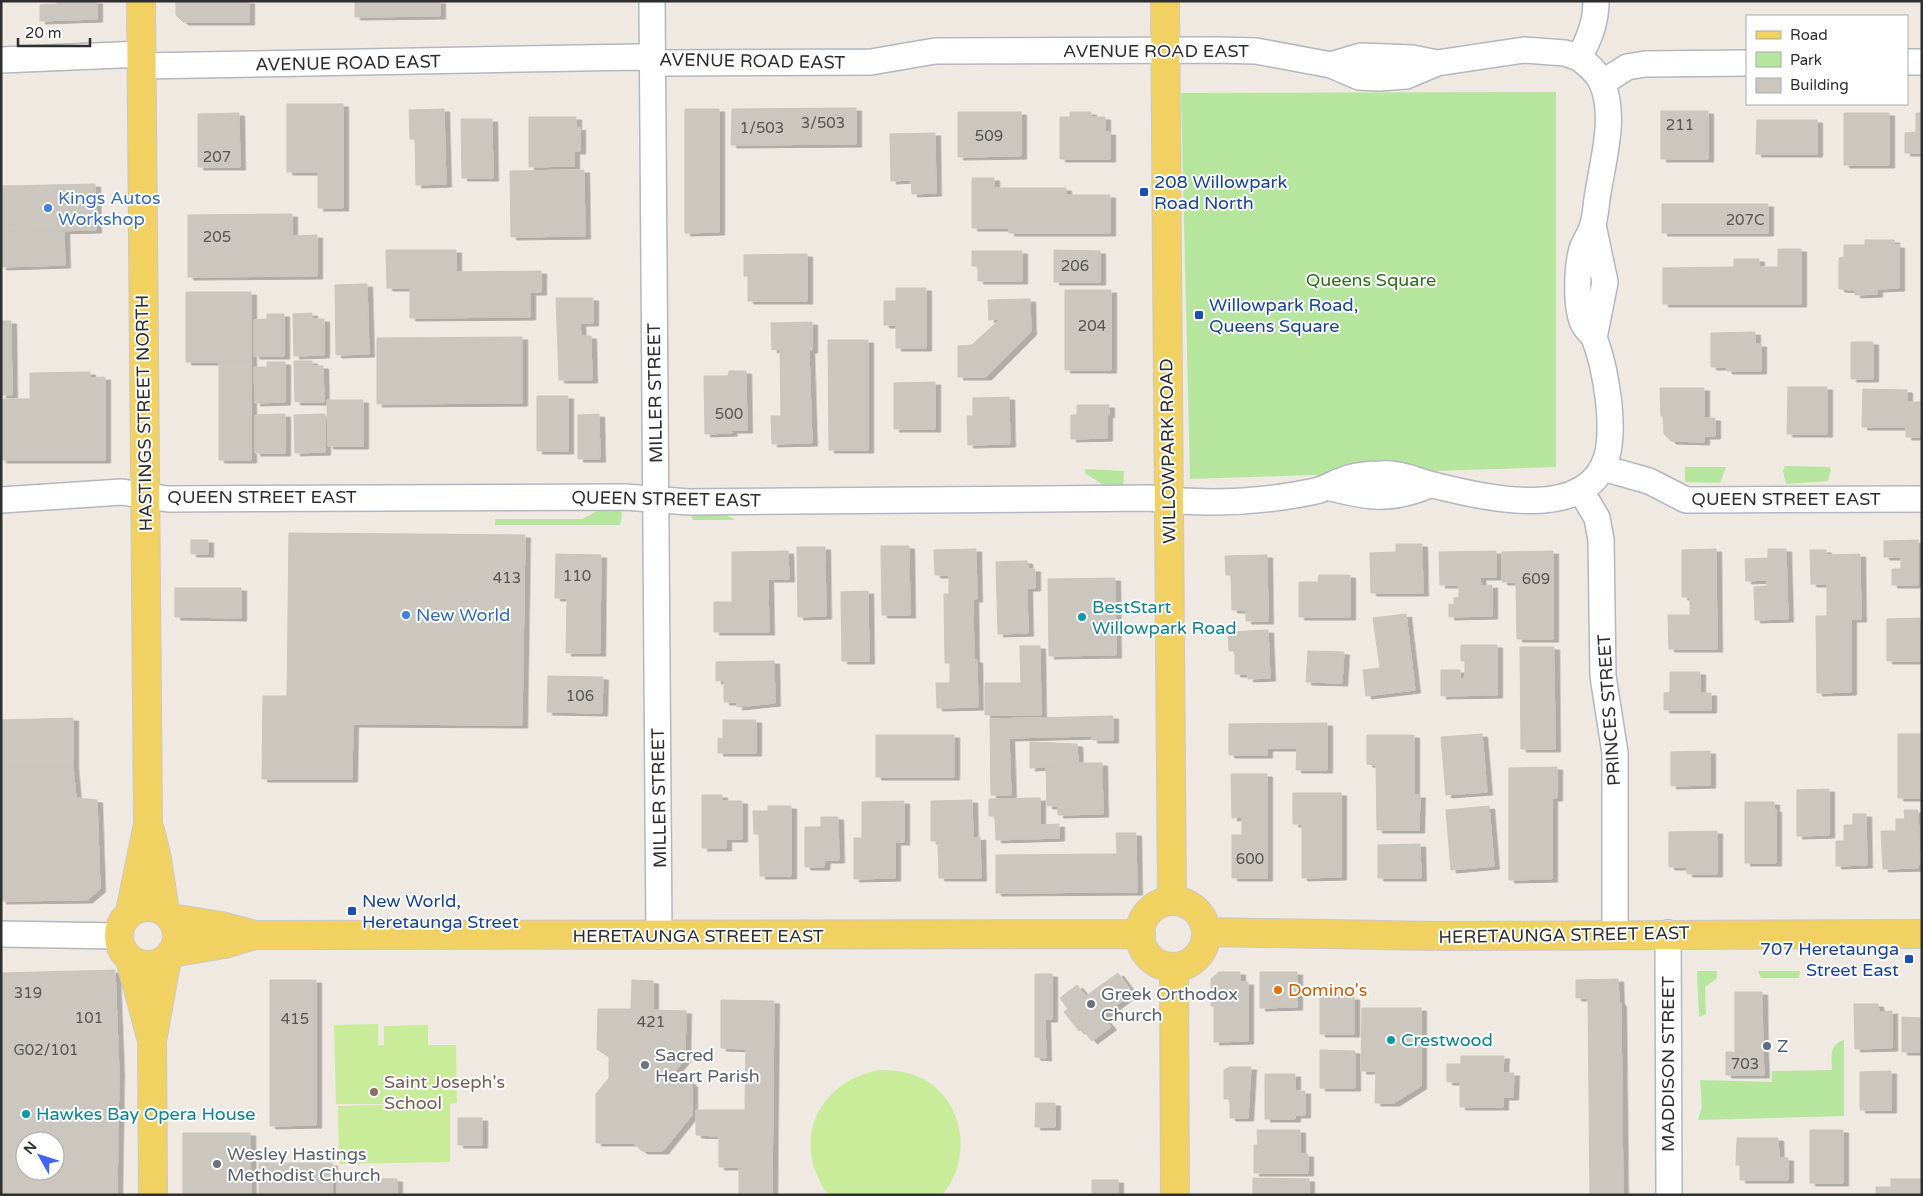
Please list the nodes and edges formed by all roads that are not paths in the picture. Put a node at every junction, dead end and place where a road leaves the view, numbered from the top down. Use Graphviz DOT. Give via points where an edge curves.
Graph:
graph roads {
  1 [pos="140,1"];
  2 [pos="652,1"];
  3 [pos="1165,1"];
  4 [pos="1596,1"];
  5 [pos="1166,51"];
  6 [pos="1579,58"];
  7 [pos="1,60"];
  8 [pos="141,60"];
  9 [pos="652,60"];
  10 [pos="1908,62"];
  11 [pos="1922,62"];
  12 [pos="1746,63"];
  13 [pos="1602,83"];
  14 [pos="1603,468"];
  15 [pos="1581,491"];
  16 [pos="146,494"];
  17 [pos="1922,499"];
  18 [pos="1,500"];
  19 [pos="656,500"];
  20 [pos="1170,501"];
  21 [pos="148,824"];
  22 [pos="1172,901"];
  23 [pos="130,912"];
  24 [pos="168,915"];
  25 [pos="1206,932"];
  26 [pos="1668,933"];
  27 [pos="1,934"];
  28 [pos="1141,934"];
  29 [pos="1615,934"];
  30 [pos="1922,934"];
  31 [pos="255,936"];
  32 [pos="659,936"];
  33 [pos="124,948"];
  34 [pos="169,955"];
  35 [pos="1174,968"];
  36 [pos="152,1041"];
  37 [pos="153,1195"];
  38 [pos="1175,1195"];
  39 [pos="1669,1195"];
  1 -- 8 [label="main road, HASTINGS STREET NORTH"];
  2 -- 9 [label="street, MILLER STREET"];
  3 -- 5 [label="main road, WILLOWPARK ROAD"];
  4 -- 6 [label="street" via="1596,19"];
  5 -- 6 [label="street, AVENUE ROAD EAST" via="1256,51 1331,66 1359,77 1379,78 1406,76 1437,63 1524,50 1565,53"];
  5 -- 9 [label="street, AVENUE ROAD EAST" via="935,51 870,62 674,63"];
  5 -- 20 [label="main road, WILLOWPARK ROAD"];
  6 -- 13 [label="street" via="1595,71"];
  7 -- 8 [label="street, AVENUE ROAD EAST"];
  8 -- 9 [label="street, AVENUE ROAD EAST" via="638,57"];
  8 -- 16 [label="main road, HASTINGS STREET NORTH"];
  9 -- 19 [label="street, MILLER STREET"];
  10 -- 11 [label="street"];
  12 -- 13 [label="street" via="1627,67"];
  13 -- 14 [label="street" via="1608,120 1604,162 1593,225 1582,250 1578,290 1584,325 1594,338 1610,416"];
  14 -- 15 [label="street, QUEEN STREET EAST"];
  14 -- 17 [label="street, QUEEN STREET EAST" via="1649,481 1686,500"];
  15 -- 20 [label="street, QUEEN STREET EAST" via="1560,498 1515,500 1384,473 1347,479 1331,488 1261,501"];
  15 -- 29 [label="street, PRINCES STREET" via="1596,518 1601,540 1603,676 1615,754"];
  16 -- 18 [label="street, QUEEN STREET EAST" via="122,492"];
  16 -- 19 [label="street, QUEEN STREET EAST" via="168,499 625,497"];
  16 -- 21 [label="main road, HASTINGS STREET NORTH"];
  19 -- 20 [label="street, QUEEN STREET EAST" via="1149,498"];
  19 -- 32 [label="street, MILLER STREET"];
  20 -- 22 [label="main road, WILLOWPARK ROAD"];
  21 -- 23 [label="main road, HASTINGS STREET NORTH"];
  21 -- 24 [label="main road, HASTINGS STREET NORTH"];
  22 -- 25 [label="main road" via="1194,908"];
  22 -- 28 [label="main road" via="1148,914"];
  23 -- 24 [label="main road" via="147,907"];
  23 -- 33 [label="main road" via="124,918"];
  24 -- 31 [label="main road, HERETAUNGA STREET EAST"];
  24 -- 34 [label="main road" via="177,934"];
  25 -- 29 [label="main road, HERETAUNGA STREET EAST" via="1437,936"];
  25 -- 35 [label="main road" via="1203,947 1195,959"];
  26 -- 29 [label="main road, HERETAUNGA STREET EAST"];
  26 -- 30 [label="main road, HERETAUNGA STREET EAST"];
  26 -- 39 [label="street, MADDISON STREET"];
  27 -- 33 [label="street"];
  28 -- 32 [label="main road, HERETAUNGA STREET EAST"];
  28 -- 35 [label="main road" via="1147,954 1155,962"];
  31 -- 32 [label="main road, HERETAUNGA STREET EAST"];
  31 -- 34 [label="main road, HERETAUNGA STREET EAST"];
  33 -- 34 [label="main road" via="150,966"];
  33 -- 36 [label="main road"];
  34 -- 36 [label="main road"];
  35 -- 38 [label="main road"];
  36 -- 37 [label="main road"];
}
